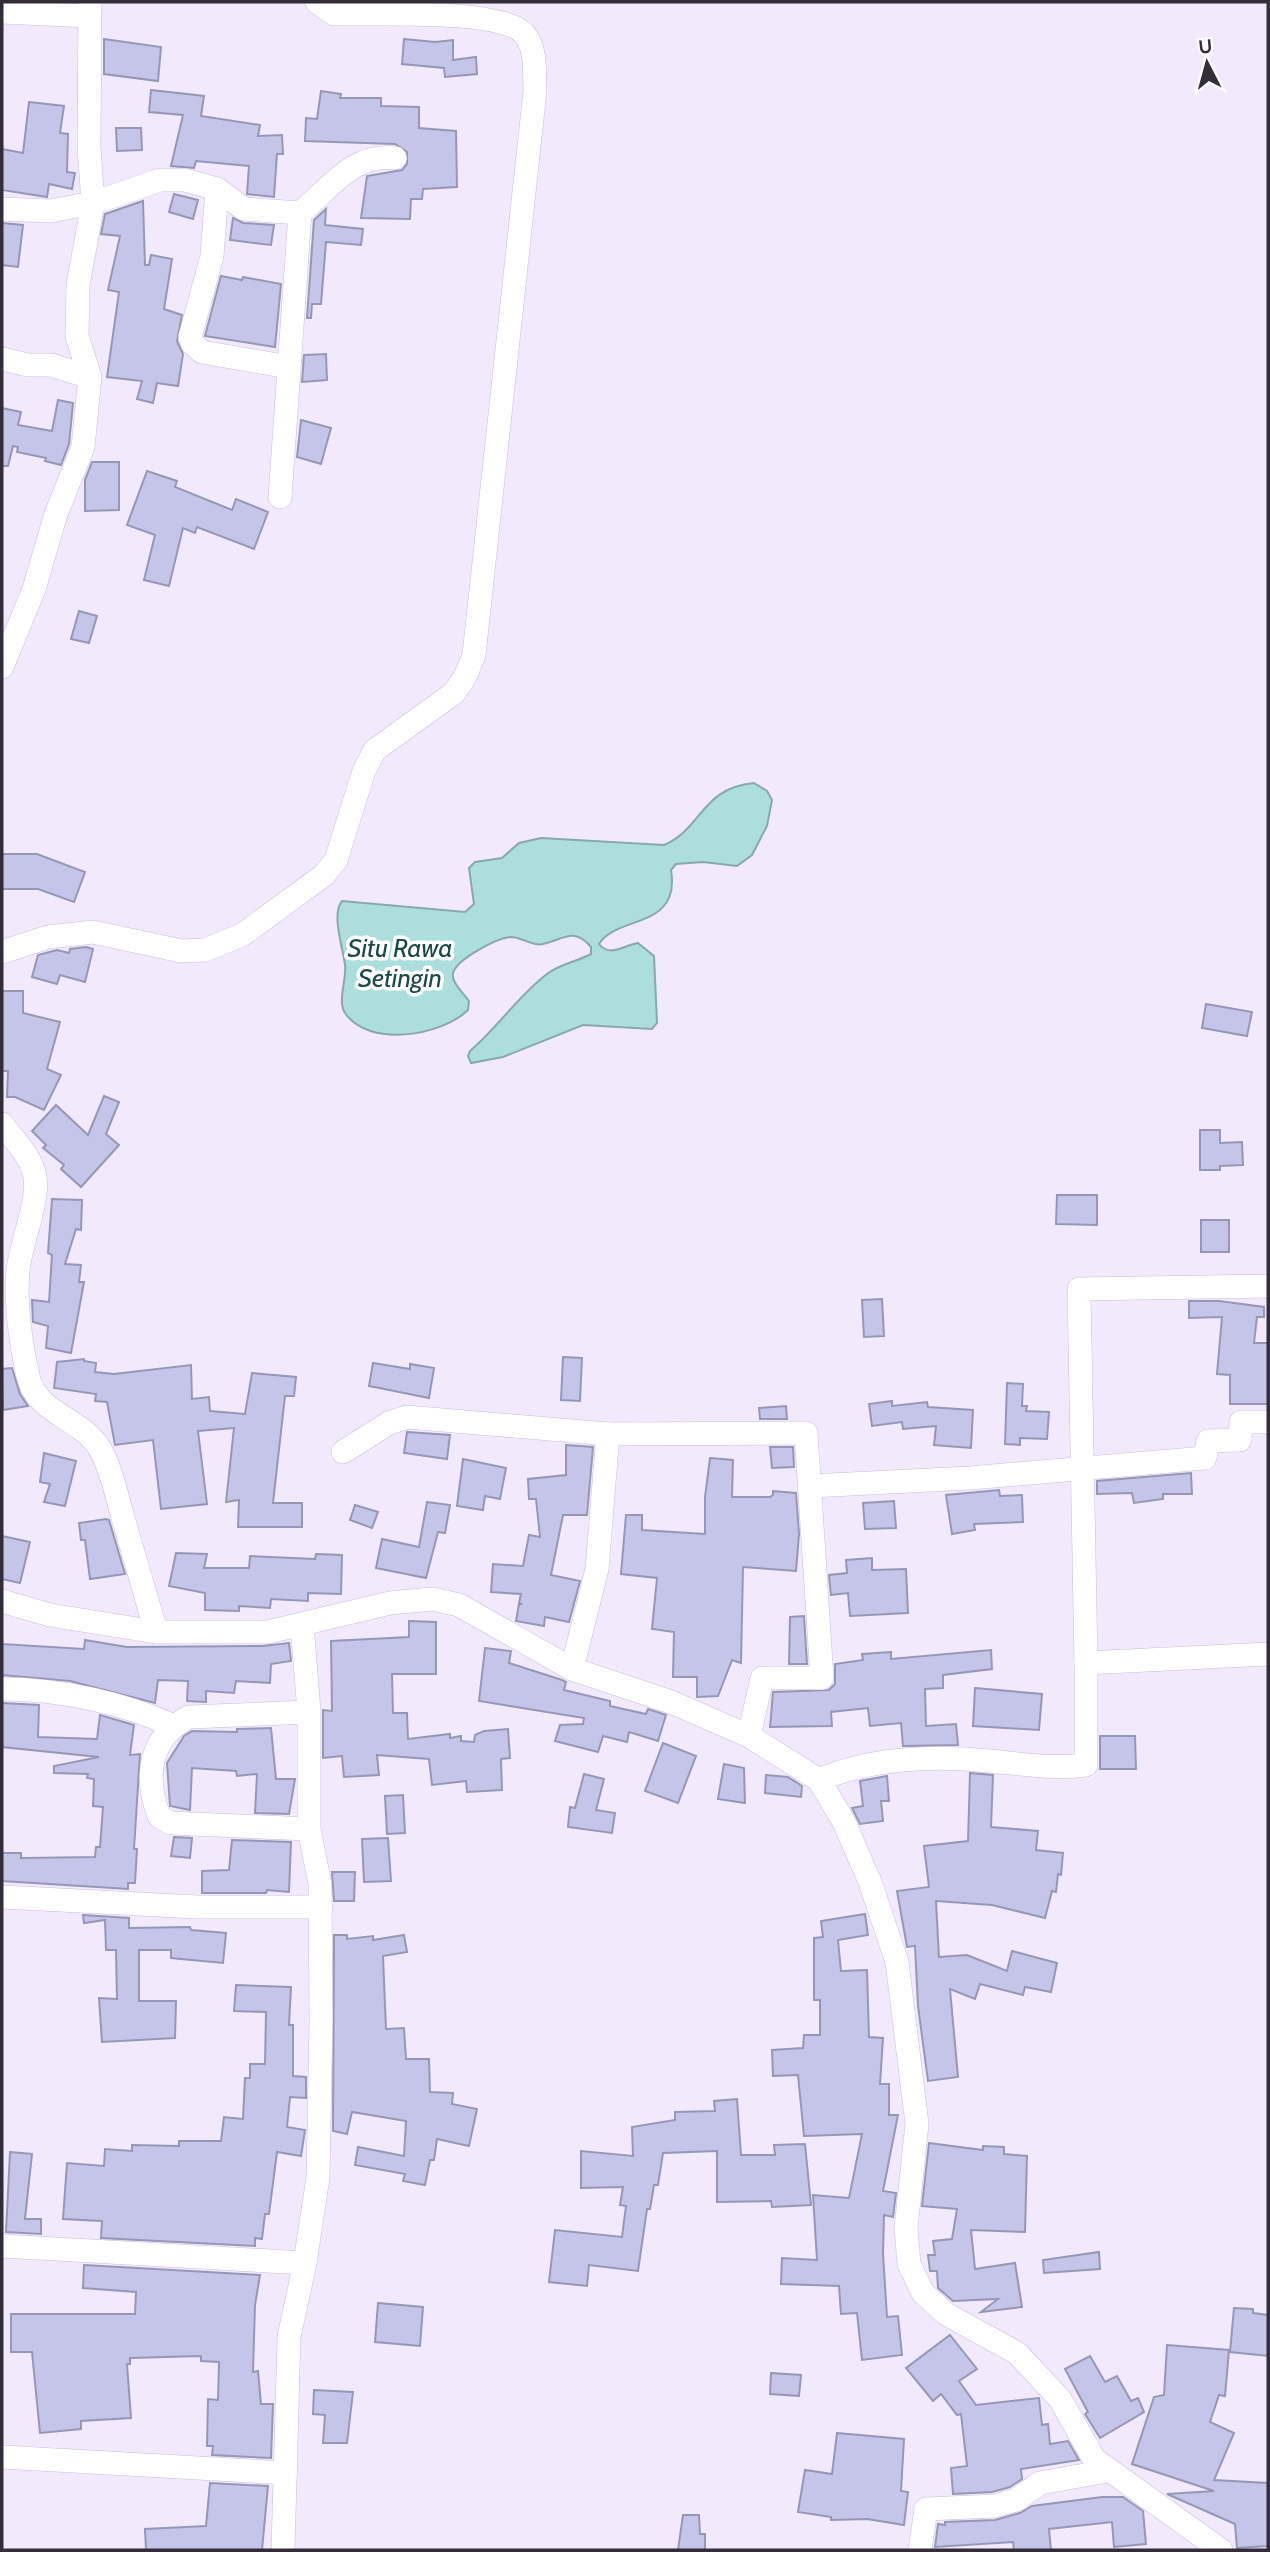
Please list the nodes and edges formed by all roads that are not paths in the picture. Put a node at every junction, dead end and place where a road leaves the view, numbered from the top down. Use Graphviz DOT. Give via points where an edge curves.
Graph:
graph roads {
  1 [pos="317,2"];
  2 [pos="90,9"];
  3 [pos="2,12"];
  4 [pos="395,158"];
  5 [pos="217,189"];
  6 [pos="93,203"];
  7 [pos="2,209"];
  8 [pos="300,213"];
  9 [pos="2,359"];
  10 [pos="289,367"];
  11 [pos="90,377"];
  12 [pos="280,497"];
  13 [pos="2,667"];
  14 [pos="2,952"];
  15 [pos="2,1124"];
  16 [pos="1268,1286"];
  17 [pos="1268,1422"];
  18 [pos="608,1434"];
  19 [pos="343,1452"];
  20 [pos="1082,1466"];
  21 [pos="810,1486"];
  22 [pos="2,1601"];
  23 [pos="302,1624"];
  24 [pos="156,1632"];
  25 [pos="1268,1654"];
  26 [pos="1086,1663"];
  27 [pos="572,1669"];
  28 [pos="2,1689"];
  29 [pos="309,1712"];
  30 [pos="172,1726"];
  31 [pos="749,1736"];
  32 [pos="819,1780"];
  33 [pos="309,1829"];
  34 [pos="2,1897"];
  35 [pos="321,1907"];
  36 [pos="2,2246"];
  37 [pos="305,2263"];
  38 [pos="2,2457"];
  39 [pos="1107,2471"];
  40 [pos="286,2473"];
  41 [pos="283,2550"];
  42 [pos="920,2550"];
  43 [pos="1221,2550"];
  1 -- 14 [label="street" via="334,14 475,16 512,24 525,34 533,53 535,91 474,655 454,693 375,750 336,860 324,876 242,935 205,950 181,951 93,932 48,937"];
  2 -- 3 [label="street"];
  2 -- 6 [label="street"];
  4 -- 8 [label="street" via="376,156 360,162"];
  5 -- 6 [label="street" via="185,180 160,180"];
  5 -- 8 [label="street" via="244,209"];
  5 -- 10 [label="street" via="212,256 192,343 202,352"];
  6 -- 7 [label="street" via="50,211"];
  6 -- 11 [label="street" via="78,285 77,336"];
  8 -- 10 [label="street"];
  9 -- 11 [label="street" via="51,365"];
  10 -- 12 [label="street"];
  11 -- 13 [label="street" via="83,447"];
  15 -- 24 [label="street" via="32,1164 36,1178 18,1273 28,1379 40,1403 85,1431 100,1448"];
  16 -- 20 [label="street" via="1079,1289"];
  17 -- 20 [label="street" via="1241,1422 1240,1440 1208,1441 1205,1458"];
  18 -- 19 [label="street" via="407,1417 388,1423"];
  18 -- 21 [label="street" via="804,1432"];
  18 -- 27 [label="street" via="597,1569"];
  20 -- 21 [label="street" via="970,1478"];
  20 -- 26 [label="street"];
  21 -- 31 [label="street" via="822,1678 762,1678"];
  22 -- 24 [label="street" via="50,1615"];
  23 -- 24 [label="street" via="268,1632"];
  23 -- 27 [label="street" via="390,1602 432,1599 459,1605"];
  23 -- 29 [label="street"];
  25 -- 26 [label="street"];
  26 -- 32 [label="street" via="1086,1765 1049,1768 938,1759 857,1768"];
  27 -- 31 [label="street" via="671,1702"];
  28 -- 30 [label="street" via="73,1695 145,1713"];
  29 -- 30 [label="street" via="190,1717"];
  29 -- 33 [label="street"];
  30 -- 33 [label="street" via="155,1748 150,1782 159,1816 170,1823"];
  31 -- 32 [label="street"];
  32 -- 39 [label="street" via="844,1822 870,1882 897,1962 917,2124 906,2228 909,2264 923,2293 946,2314 1017,2353 1040,2375 1060,2399 1094,2459"];
  33 -- 35 [label="street"];
  34 -- 35 [label="street" via="197,1907"];
  35 -- 37 [label="street" via="318,2177"];
  36 -- 37 [label="street"];
  37 -- 40 [label="street" via="289,2337"];
  38 -- 40 [label="street"];
  39 -- 42 [label="street" via="1040,2483 1016,2500 994,2506 926,2510"];
  39 -- 43 [label="street"];
  40 -- 41 [label="street"];
}
